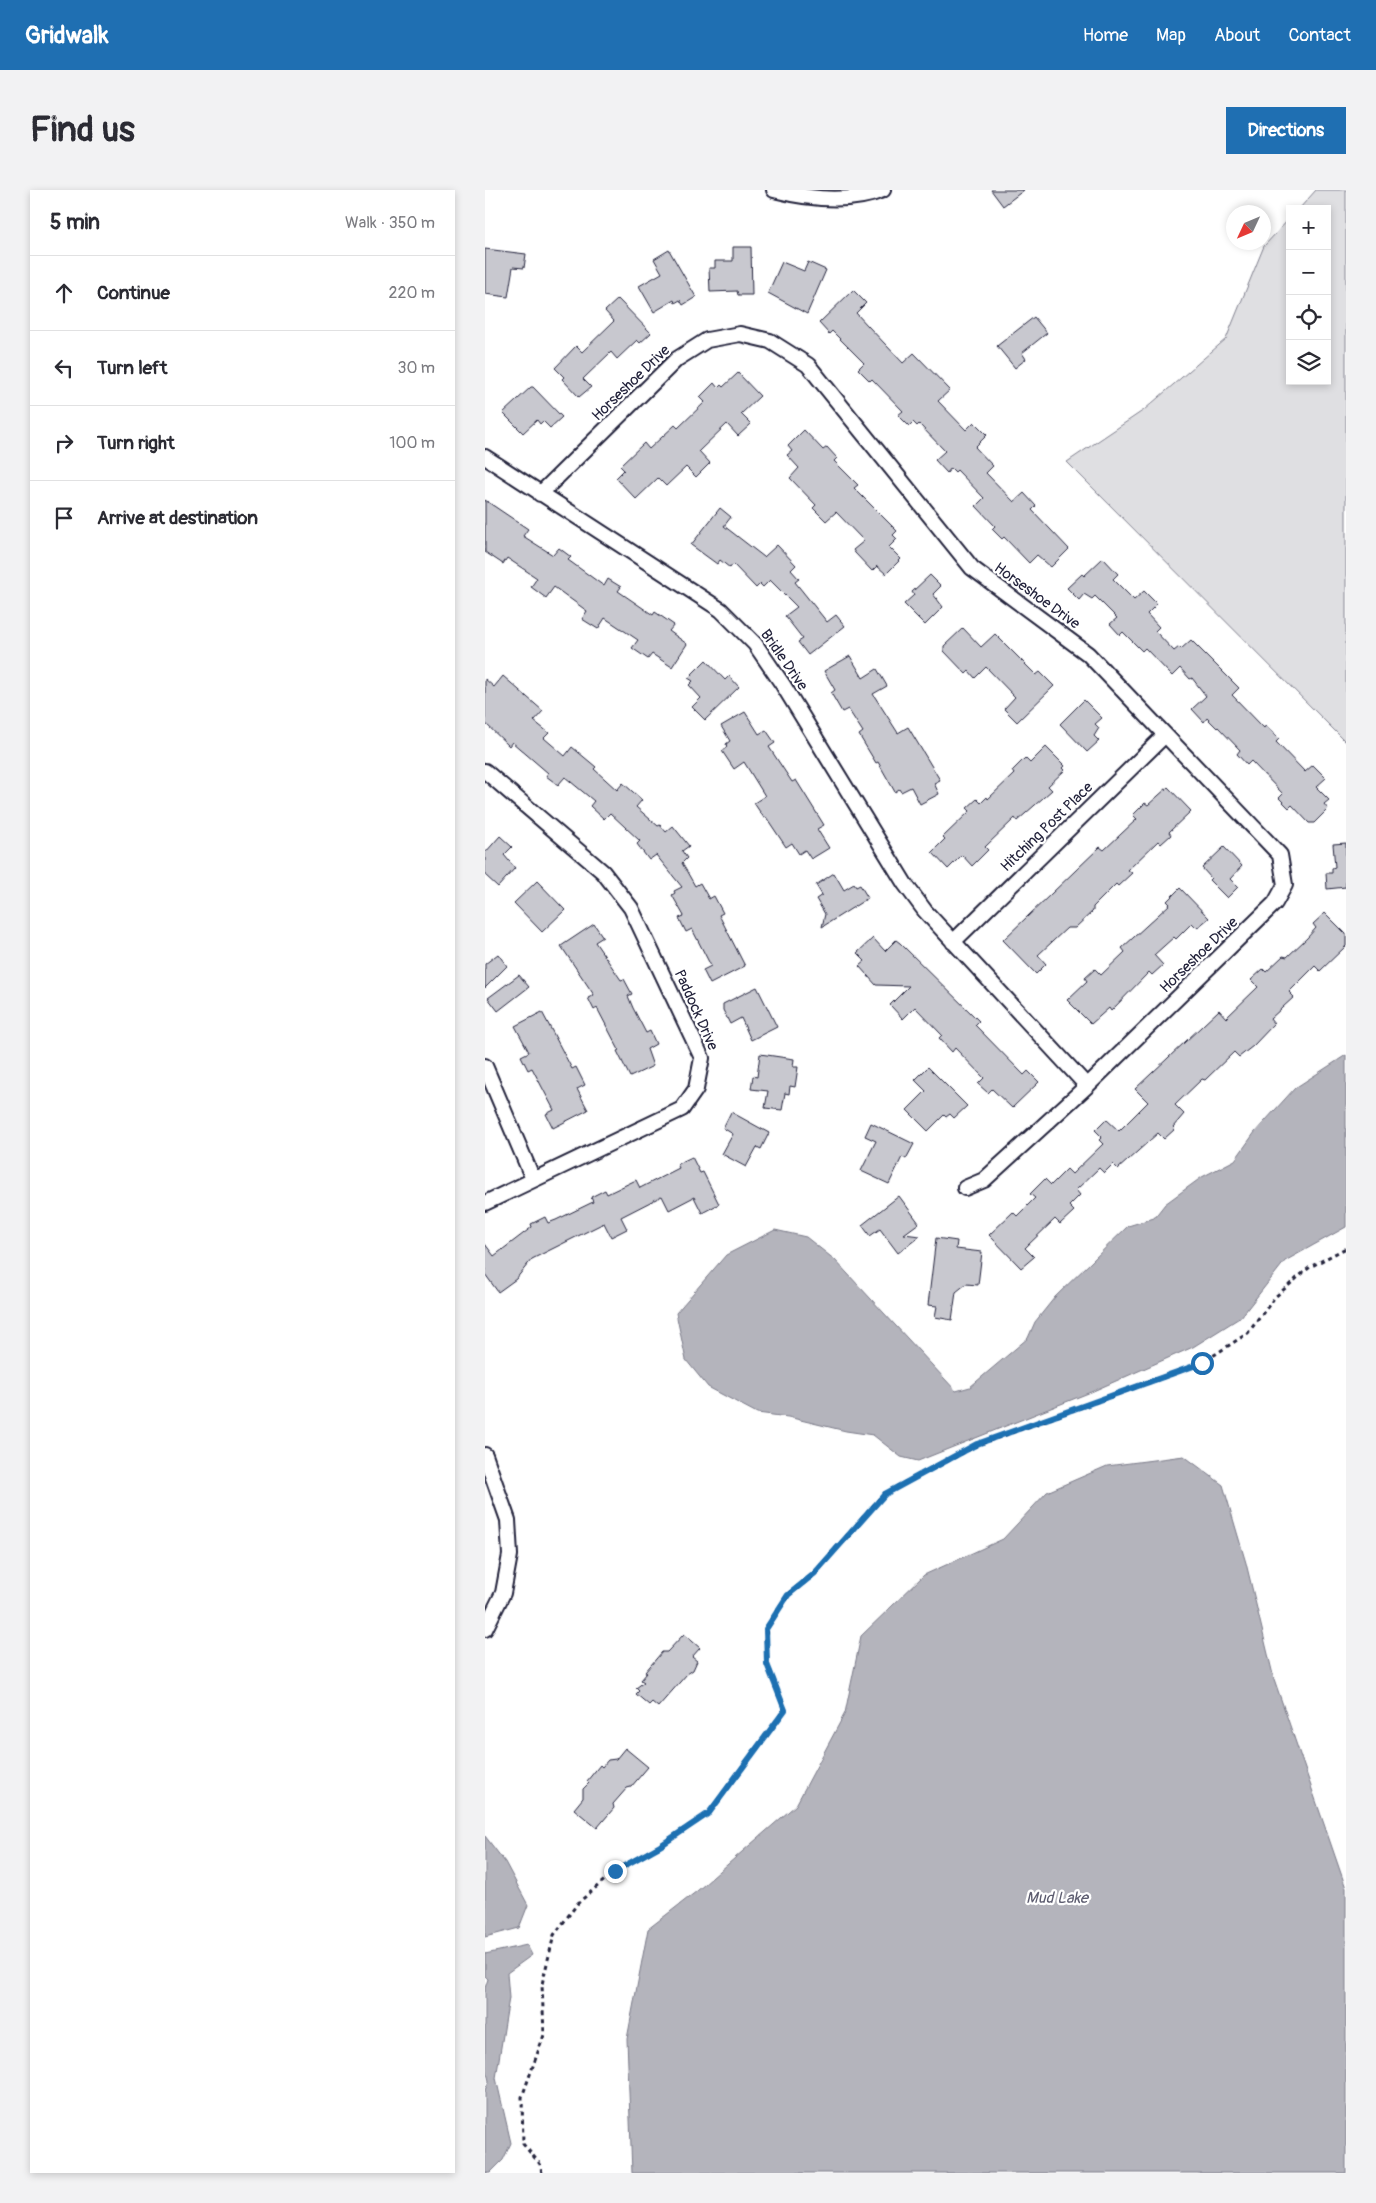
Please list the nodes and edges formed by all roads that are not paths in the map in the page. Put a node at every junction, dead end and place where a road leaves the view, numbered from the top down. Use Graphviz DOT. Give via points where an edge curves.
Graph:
graph roads {
  1 [pos="774,190"];
  2 [pos="883,190"];
  3 [pos="485,457"];
  4 [pos="540,494"];
  5 [pos="1165,735"];
  6 [pos="485,771"];
  7 [pos="953,942"];
  8 [pos="485,1066"];
  9 [pos="1087,1086"];
  10 [pos="533,1179"];
  11 [pos="965,1188"];
  12 [pos="485,1203"];
  13 [pos="485,1455"];
  14 [pos="485,1629"];
  1 -- 2 [label="street" via="801,197 831,198"];
  3 -- 4 [label="street, Bridle Drive"];
  4 -- 5 [label="street, Horseshoe Drive" via="677,360 707,340 740,334 770,341 809,365 972,568 1088,654"];
  4 -- 7 [label="street, Bridle Drive" via="721,610 755,644 905,884"];
  5 -- 7 [label="street, Hitching Post Place"];
  5 -- 9 [label="street, Horseshoe Drive" via="1281,855 1285,886 1275,904"];
  6 -- 10 [label="street, Paddock Drive" via="603,872 631,908 702,1058 696,1089 682,1109"];
  7 -- 9 [label="street"];
  8 -- 10 [label="street"];
  9 -- 11 [label="street, Horseshoe Drive" via="984,1180"];
  10 -- 12 [label="street, Paddock Drive"];
  13 -- 14 [label="street" via="508,1520 510,1555 503,1593"];
}
